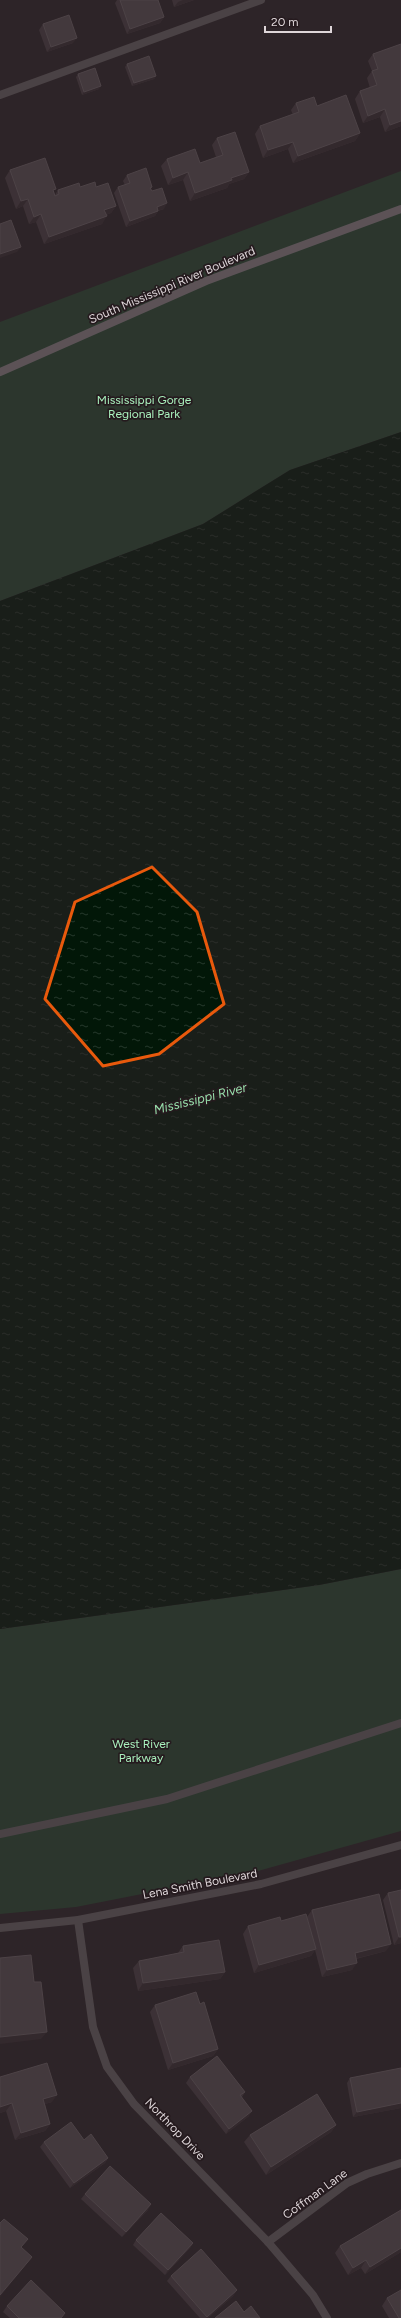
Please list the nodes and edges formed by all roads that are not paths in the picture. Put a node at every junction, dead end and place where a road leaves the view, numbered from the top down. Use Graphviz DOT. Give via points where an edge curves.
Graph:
graph roads {
  1 [pos="261,0"];
  2 [pos="0,95"];
  3 [pos="401,209"];
  4 [pos="0,372"];
  5 [pos="401,1723"];
  6 [pos="0,1834"];
  7 [pos="401,1845"];
  8 [pos="78,1920"];
  9 [pos="0,1928"];
  10 [pos="401,2163"];
  11 [pos="268,2242"];
  12 [pos="327,2318"];
  1 -- 2 [label="street"];
  3 -- 4 [label="street, South Mississippi River Boulevard" via="206,281"];
  5 -- 6 [label="street" via="167,1799"];
  7 -- 8 [label="street, Lena Smith Boulevard" via="261,1884"];
  8 -- 9 [label="street, Lena Smith Boulevard"];
  8 -- 11 [label="street, Northrop Drive" via="93,2027 106,2068 134,2104"];
  10 -- 11 [label="street, Coffman Lane" via="347,2183"];
  11 -- 12 [label="street, Northrop Drive" via="313,2295"];
}
